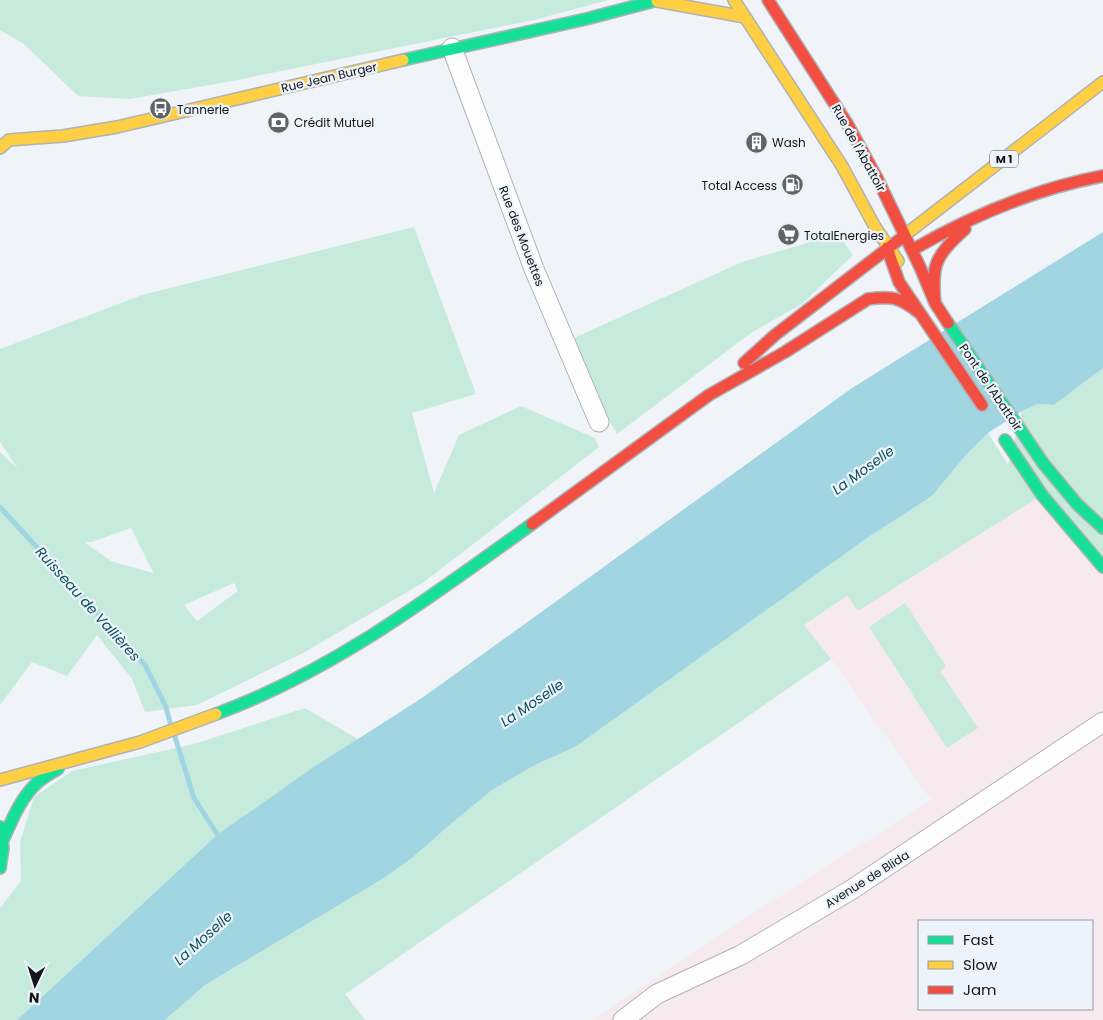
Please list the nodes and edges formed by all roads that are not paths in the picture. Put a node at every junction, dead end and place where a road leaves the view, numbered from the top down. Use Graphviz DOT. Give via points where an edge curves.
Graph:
graph roads {
  1 [pos="658,0"];
  2 [pos="734,0"];
  3 [pos="768,0"];
  4 [pos="745,18"];
  5 [pos="452,48"];
  6 [pos="1103,82"];
  7 [pos="4,138"];
  8 [pos="0,148"];
  9 [pos="1103,176"];
  10 [pos="979,215"];
  11 [pos="904,235"];
  12 [pos="888,248"];
  13 [pos="912,250"];
  14 [pos="892,265"];
  15 [pos="864,288"];
  16 [pos="935,303"];
  17 [pos="918,312"];
  18 [pos="948,324"];
  19 [pos="932,334"];
  20 [pos="785,352"];
  21 [pos="709,395"];
  22 [pos="986,412"];
  23 [pos="599,422"];
  24 [pos="997,428"];
  25 [pos="1103,528"];
  26 [pos="1103,568"];
  27 [pos="1103,722"];
  28 [pos="71,760"];
  29 [pos="0,780"];
  30 [pos="0,827"];
  31 [pos="4,840"];
  32 [pos="0,868"];
  33 [pos="623,1020"];
  1 -- 4 [label="main road"];
  1 -- 5 [label="main road, Rue Jean Burger"];
  2 -- 4 [label="main road, Rue de l'Abattoir"];
  3 -- 11 [label="main road, Rue de l'Abattoir" via="848,124"];
  4 -- 12 [label="main road, Rue de l'Abattoir" via="821,132"];
  5 -- 7 [label="main road, Rue Jean Burger" via="117,127 63,136"];
  5 -- 23 [label="street, Rue des Mouettes" via="534,268"];
  6 -- 11 [label="main road, M 1"];
  7 -- 8 [label="main road, Rue Jean Burger"];
  9 -- 10 [label="main road" via="1056,185"];
  10 -- 13 [label="main road"];
  10 -- 16 [label="main road" via="944,249 934,264"];
  11 -- 12 [label="main road, M 1"];
  11 -- 13 [label="main road, Rue de l'Abattoir"];
  12 -- 14 [label="main road, Rue de l'Abattoir"];
  12 -- 21 [label="main road, M 1" via="775,335"];
  13 -- 14 [label="main road"];
  13 -- 16 [label="main road, Rue de l'Abattoir"];
  14 -- 16 [label="main road, Rue de l'Abattoir" via="908,273"];
  14 -- 17 [label="main road, Rue de l'Abattoir"];
  15 -- 20 [label="main road, M 1"];
  16 -- 18 [label="main road, Rue de l'Abattoir"];
  17 -- 19 [label="main road, Rue de l'Abattoir"];
  17 -- 20 [label="main road, M 1" via="902,300 868,299"];
  18 -- 25 [label="main road, Pont de l'Abattoir" via="1034,451 1066,492"];
  19 -- 22 [label="main road, Pont de l'Abattoir"];
  20 -- 21 [label="main road, M 1"];
  21 -- 28 [label="main road, M 1" via="416,608 353,648 238,706 140,742"];
  24 -- 26 [label="main road, Pont de l'Abattoir" via="1042,495"];
  27 -- 33 [label="street, Avenue de Blida" via="852,890 740,955 657,994"];
  28 -- 29 [label="main road, M 1"];
  28 -- 31 [label="main road, M 1" via="38,783 22,801"];
  30 -- 31 [label="main road"];
  31 -- 32 [label="main road"];
}
